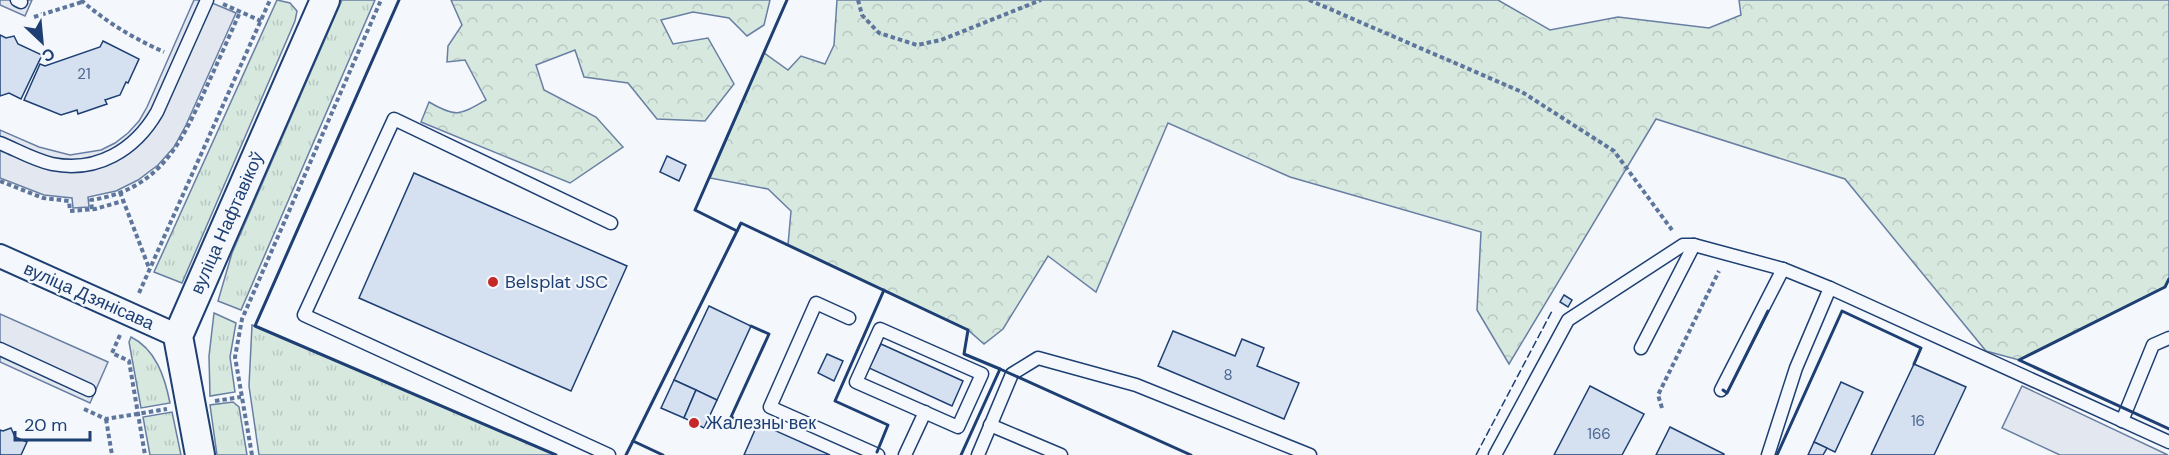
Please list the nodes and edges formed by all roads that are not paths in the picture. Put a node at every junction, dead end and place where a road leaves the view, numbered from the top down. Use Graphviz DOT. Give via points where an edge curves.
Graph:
graph roads {
  1 [pos="207,0"];
  2 [pos="320,2"];
  3 [pos="0,143"];
  4 [pos="611,223"];
  5 [pos="1689,245"];
  6 [pos="0,256"];
  7 [pos="1783,269"];
  8 [pos="1830,288"];
  9 [pos="849,318"];
  10 [pos="177,336"];
  11 [pos="2169,338"];
  12 [pos="1641,348"];
  13 [pos="0,349"];
  14 [pos="89,390"];
  15 [pos="1721,390"];
  16 [pos="925,412"];
  17 [pos="2122,421"];
  18 [pos="990,425"];
  19 [pos="2169,442"];
  20 [pos="200,455"];
  21 [pos="609,455"];
  22 [pos="878,455"];
  23 [pos="905,455"];
  24 [pos="978,455"];
  25 [pos="1061,455"];
  26 [pos="1310,455"];
  27 [pos="1495,455"];
  28 [pos="1768,455"];
  1 -- 3 [label="lane" via="157,112 148,128 121,153 87,165 69,166 51,164"];
  2 -- 10 [label="street, вуліца Нафтавікоў"];
  4 -- 21 [label="lane" via="393,119 304,315"];
  5 -- 7 [label="lane"];
  5 -- 12 [label="lane"];
  5 -- 27 [label="lane" via="1568,320"];
  6 -- 10 [label="street, вуліца Дзянісава"];
  7 -- 8 [label="lane"];
  7 -- 15 [label="lane"];
  8 -- 17 [label="lane"];
  8 -- 28 [label="lane" via="1796,369"];
  9 -- 22 [label="lane" via="816,303 770,407"];
  10 -- 20 [label="street"];
  11 -- 17 [label="lane" via="2153,345"];
  13 -- 14 [label="lane"];
  16 -- 16 [label="lane" via="958,427 982,374 880,329 856,382"];
  16 -- 23 [label="lane"];
  17 -- 19 [label="lane"];
  18 -- 24 [label="lane"];
  18 -- 25 [label="lane"];
  18 -- 26 [label="lane" via="1012,374 1038,358 1136,386"];
}
